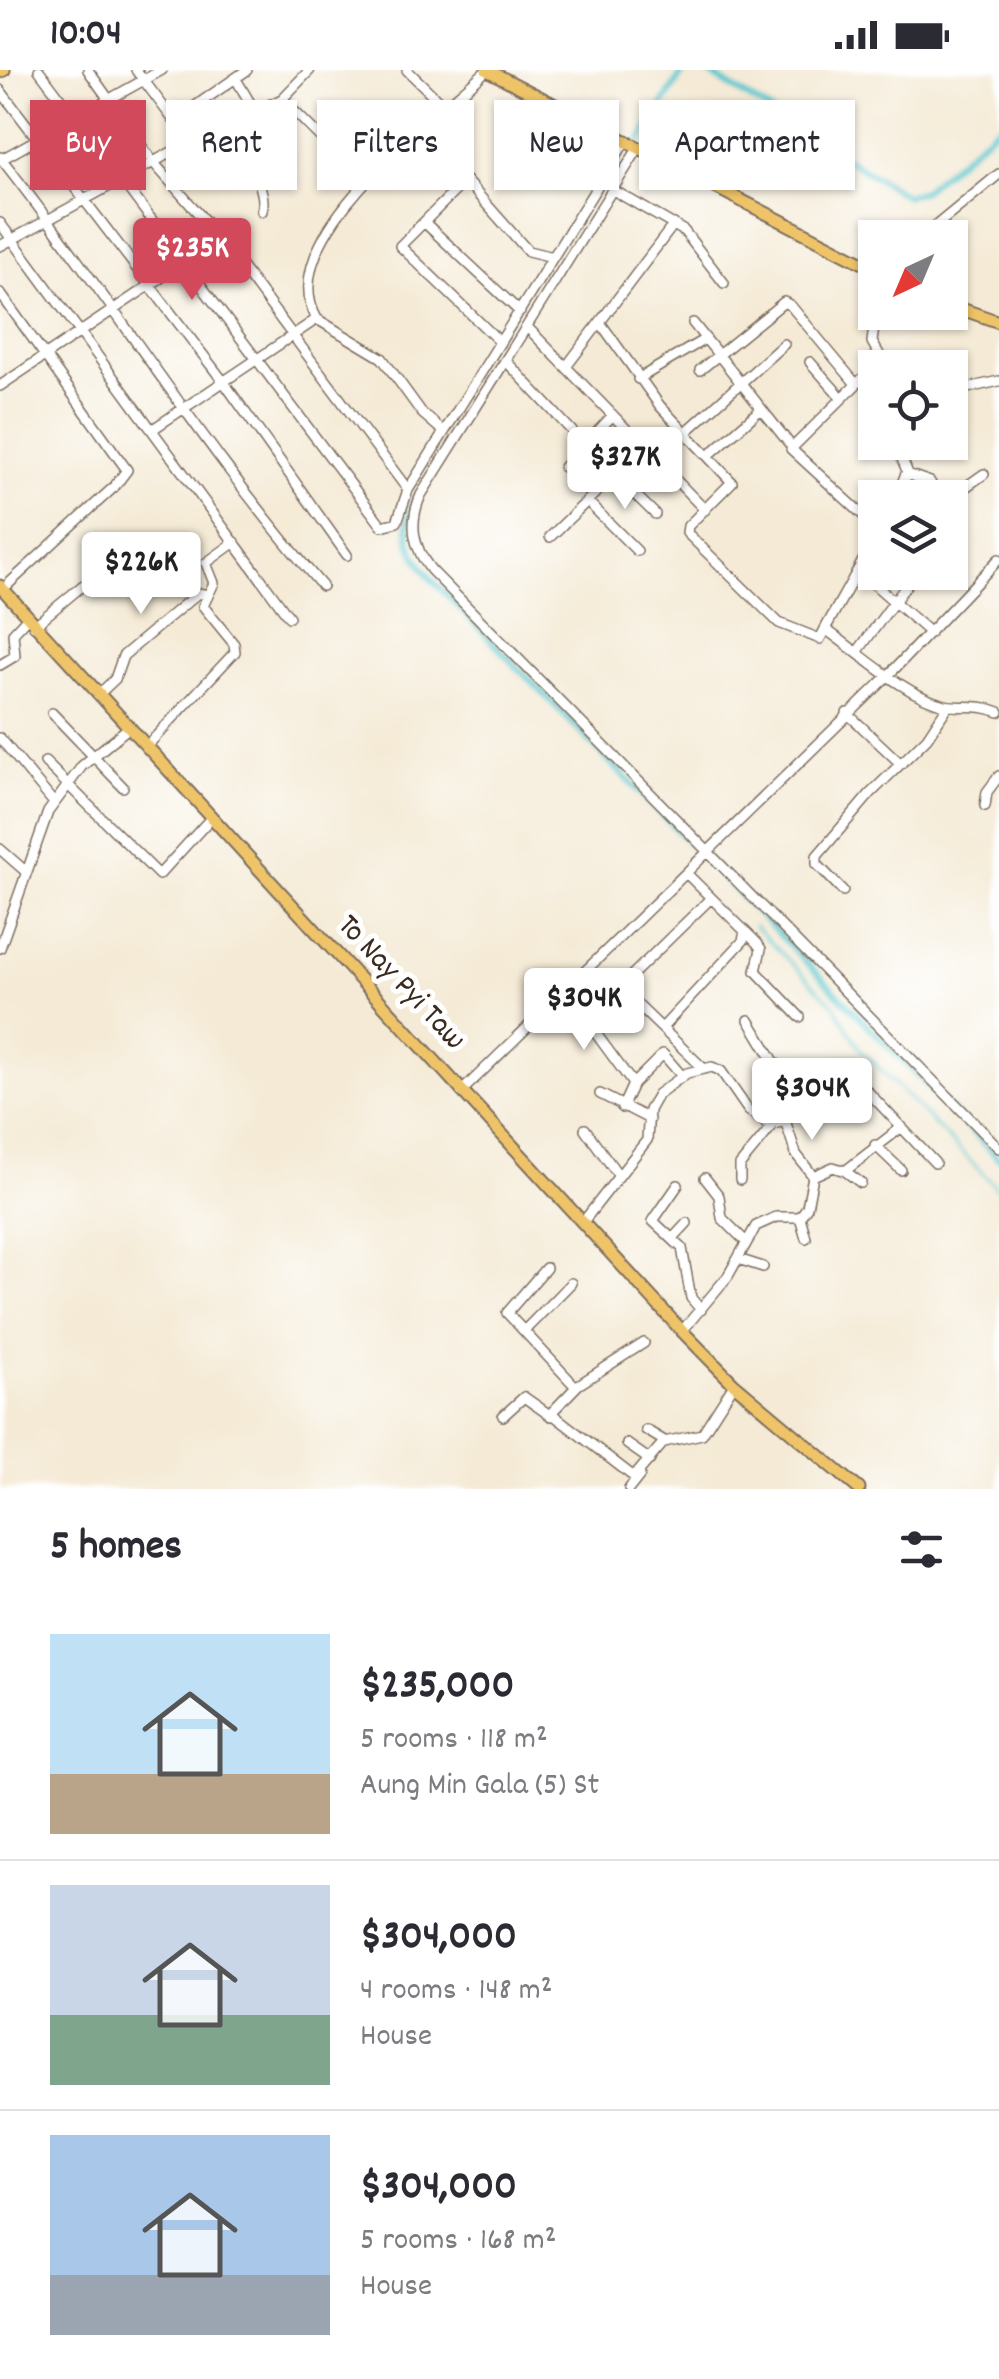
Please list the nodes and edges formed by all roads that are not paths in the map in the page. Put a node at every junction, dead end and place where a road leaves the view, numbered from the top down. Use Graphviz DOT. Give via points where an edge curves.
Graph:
graph roads {
  1 [pos="39,70"];
  2 [pos="88,70"];
  3 [pos="136,70"];
  4 [pos="162,70"];
  5 [pos="247,70"];
  6 [pos="407,70"];
  7 [pos="488,70"];
  8 [pos="306,71"];
  9 [pos="236,78"];
  10 [pos="144,81"];
  11 [pos="0,90"];
  12 [pos="110,98"];
  13 [pos="282,99"];
  14 [pos="59,100"];
  15 [pos="107,100"];
  16 [pos="204,100"];
  17 [pos="249,100"];
  18 [pos="438,100"];
  19 [pos="455,100"];
  20 [pos="166,110"];
  21 [pos="30,131"];
  22 [pos="317,134"];
  23 [pos="626,140"];
  24 [pos="30,144"];
  25 [pos="639,146"];
  26 [pos="166,155"];
  27 [pos="0,159"];
  28 [pos="153,162"];
  29 [pos="146,166"];
  30 [pos="999,174"];
  31 [pos="619,180"];
  32 [pos="76,190"];
  33 [pos="102,190"];
  34 [pos="129,190"];
  35 [pos="263,190"];
  36 [pos="359,190"];
  37 [pos="456,190"];
  38 [pos="473,190"];
  39 [pos="613,190"];
  40 [pos="723,190"];
  41 [pos="84,200"];
  42 [pos="262,211"];
  43 [pos="49,220"];
  44 [pos="943,220"];
  45 [pos="424,222"];
  46 [pos="0,223"];
  47 [pos="674,224"];
  48 [pos="220,238"];
  49 [pos="13,239"];
  50 [pos="0,246"];
  51 [pos="554,257"];
  52 [pos="858,260"];
  53 [pos="185,261"];
  54 [pos="724,282"];
  55 [pos="149,285"];
  56 [pos="0,293"];
  57 [pos="116,308"];
  58 [pos="968,311"];
  59 [pos="520,312"];
  60 [pos="317,319"];
  61 [pos="999,322"];
  62 [pos="694,323"];
  63 [pos="602,324"];
  64 [pos="528,328"];
  65 [pos="81,331"];
  66 [pos="292,335"];
  67 [pos="705,339"];
  68 [pos="500,342"];
  69 [pos="784,344"];
  70 [pos="715,353"];
  71 [pos="45,355"];
  72 [pos="258,358"];
  73 [pos="506,361"];
  74 [pos="810,362"];
  75 [pos="566,367"];
  76 [pos="700,370"];
  77 [pos="638,379"];
  78 [pos="999,381"];
  79 [pos="223,382"];
  80 [pos="740,383"];
  81 [pos="856,384"];
  82 [pos="0,386"];
  83 [pos="968,388"];
  84 [pos="842,398"];
  85 [pos="184,409"];
  86 [pos="761,410"];
  87 [pos="613,414"];
  88 [pos="153,429"];
  89 [pos="444,432"];
  90 [pos="686,433"];
  91 [pos="585,445"];
  92 [pos="644,446"];
  93 [pos="792,447"];
  94 [pos="708,456"];
  95 [pos="902,460"];
  96 [pos="564,467"];
  97 [pos="614,474"];
  98 [pos="907,474"];
  99 [pos="984,474"];
  100 [pos="904,480"];
  101 [pos="924,480"];
  102 [pos="968,485"];
  103 [pos="408,490"];
  104 [pos="587,502"];
  105 [pos="705,510"];
  106 [pos="858,511"];
  107 [pos="655,514"];
  108 [pos="550,537"];
  109 [pos="234,542"];
  110 [pos="637,550"];
  111 [pos="347,555"];
  112 [pos="999,559"];
  113 [pos="858,570"];
  114 [pos="141,576"];
  115 [pos="322,586"];
  116 [pos="1,588"];
  117 [pos="883,590"];
  118 [pos="901,590"];
  119 [pos="208,595"];
  120 [pos="894,599"];
  121 [pos="290,617"];
  122 [pos="30,622"];
  123 [pos="825,629"];
  124 [pos="930,633"];
  125 [pos="858,651"];
  126 [pos="0,665"];
  127 [pos="888,674"];
  128 [pos="98,695"];
  129 [pos="948,706"];
  130 [pos="848,712"];
  131 [pos="999,712"];
  132 [pos="52,713"];
  133 [pos="128,728"];
  134 [pos="2,745"];
  135 [pos="146,747"];
  136 [pos="92,756"];
  137 [pos="46,762"];
  138 [pos="901,764"];
  139 [pos="999,776"];
  140 [pos="68,784"];
  141 [pos="123,787"];
  142 [pos="54,803"];
  143 [pos="986,806"];
  144 [pos="211,818"];
  145 [pos="0,849"];
  146 [pos="703,855"];
  147 [pos="24,870"];
  148 [pos="686,872"];
  149 [pos="843,891"];
  150 [pos="711,898"];
  151 [pos="745,931"];
  152 [pos="0,948"];
  153 [pos="620,988"];
  154 [pos="562,996"];
  155 [pos="800,1017"];
  156 [pos="586,1020"];
  157 [pos="749,1020"];
  158 [pos="662,1028"];
  159 [pos="703,1068"];
  160 [pos="682,1076"];
  161 [pos="633,1084"];
  162 [pos="462,1092"];
  163 [pos="600,1094"];
  164 [pos="622,1108"];
  165 [pos="803,1109"];
  166 [pos="649,1119"];
  167 [pos="785,1120"];
  168 [pos="773,1125"];
  169 [pos="902,1127"];
  170 [pos="585,1129"];
  171 [pos="876,1145"];
  172 [pos="999,1148"];
  173 [pos="935,1162"];
  174 [pos="901,1170"];
  175 [pos="846,1171"];
  176 [pos="619,1176"];
  177 [pos="813,1176"];
  178 [pos="705,1178"];
  179 [pos="740,1180"];
  180 [pos="862,1182"];
  181 [pos="678,1186"];
  182 [pos="800,1217"];
  183 [pos="583,1222"];
  184 [pos="687,1222"];
  185 [pos="674,1238"];
  186 [pos="806,1238"];
  187 [pos="745,1241"];
  188 [pos="738,1258"];
  189 [pos="763,1267"];
  190 [pos="546,1268"];
  191 [pos="571,1283"];
  192 [pos="701,1310"];
  193 [pos="524,1331"];
  194 [pos="682,1331"];
  195 [pos="644,1343"];
  196 [pos="734,1384"];
  197 [pos="576,1387"];
  198 [pos="503,1416"];
  199 [pos="551,1416"];
  200 [pos="646,1430"];
  201 [pos="666,1442"];
  202 [pos="626,1444"];
  203 [pos="650,1460"];
  204 [pos="641,1472"];
  205 [pos="629,1489"];
  206 [pos="859,1489"];
  1 -- 14 [label="street"];
  2 -- 12 [label="street"];
  3 -- 10 [label="street"];
  4 -- 10 [label="street"];
  5 -- 9 [label="street"];
  6 -- 18 [label="street"];
  7 -- 19 [label="street"];
  7 -- 23 [label="main road"];
  8 -- 13 [label="street"];
  9 -- 16 [label="street"];
  9 -- 17 [label="street"];
  10 -- 12 [label="street"];
  10 -- 20 [label="street"];
  11 -- 21 [label="street"];
  12 -- 15 [label="street"];
  12 -- 28 [label="street"];
  13 -- 22 [label="street"];
  23 -- 25 [label="main road"];
  23 -- 51 [label="street"];
  24 -- 27 [label="street"];
  25 -- 31 [label="street"];
  26 -- 28 [label="street"];
  27 -- 43 [label="street"];
  28 -- 29 [label="street"];
  28 -- 48 [label="street"];
  30 -- 44 [label="street"];
  32 -- 41 [label="street"];
  33 -- 41 [label="street"];
  34 -- 53 [label="street"];
  35 -- 42 [label="street"];
  36 -- 60 [label="street" via="312,269 308,298"];
  37 -- 45 [label="street"];
  38 -- 51 [label="street" via="528,251"];
  39 -- 47 [label="street"];
  39 -- 64 [label="street"];
  40 -- 52 [label="main road"];
  41 -- 43 [label="street"];
  41 -- 55 [label="street"];
  43 -- 49 [label="street"];
  43 -- 57 [label="street"];
  45 -- 59 [label="street"];
  45 -- 68 [label="street" via="401,248"];
  46 -- 49 [label="street"];
  47 -- 54 [label="street"];
  47 -- 63 [label="street"];
  48 -- 53 [label="street"];
  48 -- 66 [label="street"];
  49 -- 50 [label="street"];
  49 -- 65 [label="street"];
  51 -- 59 [label="street"];
  53 -- 55 [label="street"];
  53 -- 72 [label="street"];
  55 -- 57 [label="street"];
  55 -- 79 [label="street"];
  56 -- 71 [label="street"];
  57 -- 65 [label="street"];
  57 -- 85 [label="street"];
  58 -- 61 [label="main road"];
  59 -- 68 [label="street"];
  60 -- 66 [label="street"];
  60 -- 89 [label="street" via="382,358"];
  62 -- 67 [label="street"];
  63 -- 75 [label="street"];
  63 -- 77 [label="street"];
  64 -- 73 [label="street"];
  64 -- 75 [label="street"];
  65 -- 71 [label="street"];
  65 -- 88 [label="street"];
  66 -- 72 [label="street"];
  66 -- 103 [label="street"];
  67 -- 70 [label="street"];
  67 -- 77 [label="street"];
  68 -- 89 [label="street"];
  69 -- 80 [label="street"];
  70 -- 76 [label="street"];
  70 -- 80 [label="street"];
  70 -- 81 [label="street" via="784,302"];
  71 -- 82 [label="street"];
  71 -- 116 [label="street" via="127,470"];
  72 -- 79 [label="street"];
  72 -- 103 [label="street" via="382,526 397,522"];
  73 -- 91 [label="street"];
  73 -- 146 [label="street" via="421,494 413,530 418,550"];
  74 -- 84 [label="street"];
  75 -- 87 [label="street"];
  77 -- 90 [label="street"];
  78 -- 83 [label="street"];
  79 -- 85 [label="street"];
  79 -- 111 [label="street"];
  80 -- 86 [label="street"];
  80 -- 90 [label="street"];
  81 -- 84 [label="street"];
  84 -- 93 [label="street"];
  85 -- 88 [label="street"];
  85 -- 115 [label="street"];
  86 -- 93 [label="street"];
  86 -- 94 [label="street"];
  87 -- 91 [label="street"];
  87 -- 92 [label="street"];
  88 -- 109 [label="street"];
  89 -- 103 [label="street"];
  90 -- 94 [label="street"];
  91 -- 96 [label="street"];
  92 -- 97 [label="street"];
  92 -- 105 [label="street"];
  93 -- 106 [label="street"];
  94 -- 105 [label="street" via="732,483"];
  95 -- 98 [label="street"];
  97 -- 104 [label="street"];
  97 -- 107 [label="street"];
  98 -- 100 [label="street"];
  98 -- 101 [label="street"];
  99 -- 102 [label="street"];
  104 -- 108 [label="street"];
  104 -- 110 [label="street"];
  105 -- 123 [label="street" via="686,531 727,573 782,626 820,639"];
  109 -- 119 [label="street" via="206,562 214,583"];
  109 -- 121 [label="street"];
  112 -- 124 [label="street"];
  113 -- 123 [label="street"];
  114 -- 122 [label="street" via="123,562"];
  116 -- 122 [label="main road, To Nay Pyi Taw"];
  117 -- 120 [label="street"];
  118 -- 120 [label="street"];
  119 -- 128 [label="street" via="198,592 123,656 115,679"];
  119 -- 135 [label="street" via="203,606 235,652"];
  120 -- 124 [label="street"];
  120 -- 125 [label="street"];
  122 -- 126 [label="street" via="13,633 16,656"];
  122 -- 128 [label="main road, To Nay Pyi Taw"];
  123 -- 125 [label="street"];
  124 -- 127 [label="street"];
  125 -- 127 [label="street"];
  127 -- 129 [label="street"];
  127 -- 130 [label="street"];
  128 -- 133 [label="main road, To Nay Pyi Taw"];
  129 -- 131 [label="street" via="968,703"];
  129 -- 138 [label="street"];
  130 -- 138 [label="street"];
  130 -- 146 [label="street"];
  132 -- 136 [label="street"];
  133 -- 135 [label="main road, To Nay Pyi Taw"];
  133 -- 136 [label="street"];
  134 -- 142 [label="street"];
  135 -- 144 [label="main road, To Nay Pyi Taw"];
  136 -- 140 [label="street"];
  136 -- 141 [label="street"];
  137 -- 140 [label="street"];
  138 -- 149 [label="street" via="817,856"];
  139 -- 143 [label="street"];
  140 -- 142 [label="street"];
  140 -- 144 [label="street" via="159,875"];
  142 -- 147 [label="street"];
  144 -- 162 [label="main road, To Nay Pyi Taw"];
  145 -- 147 [label="street"];
  146 -- 148 [label="street"];
  146 -- 172 [label="street"];
  147 -- 152 [label="street"];
  148 -- 150 [label="street"];
  148 -- 154 [label="street"];
  150 -- 151 [label="street"];
  150 -- 153 [label="street"];
  151 -- 155 [label="street" via="761,950 756,971"];
  151 -- 158 [label="street"];
  153 -- 156 [label="street"];
  153 -- 158 [label="street"];
  154 -- 156 [label="street"];
  154 -- 162 [label="street"];
  156 -- 161 [label="street"];
  157 -- 165 [label="street"];
  158 -- 159 [label="street"];
  159 -- 160 [label="street"];
  159 -- 168 [label="street" via="722,1071 748,1110"];
  160 -- 161 [label="street" via="664,1053"];
  160 -- 166 [label="street" via="653,1101"];
  161 -- 164 [label="street"];
  162 -- 183 [label="main road, To Nay Pyi Taw"];
  163 -- 164 [label="street"];
  164 -- 166 [label="street"];
  165 -- 167 [label="street"];
  165 -- 169 [label="street" via="856,1080"];
  166 -- 176 [label="street" via="646,1140"];
  167 -- 168 [label="street"];
  167 -- 177 [label="street" via="796,1154"];
  168 -- 179 [label="street" via="740,1166"];
  169 -- 171 [label="street"];
  169 -- 173 [label="street"];
  170 -- 176 [label="street"];
  171 -- 174 [label="street"];
  171 -- 175 [label="street"];
  175 -- 177 [label="street" via="833,1167"];
  175 -- 180 [label="street"];
  176 -- 183 [label="street"];
  177 -- 182 [label="street"];
  178 -- 187 [label="street" via="720,1196 722,1218"];
  181 -- 185 [label="street" via="652,1217"];
  182 -- 186 [label="street"];
  182 -- 187 [label="street" via="762,1222"];
  183 -- 194 [label="main road, To Nay Pyi Taw"];
  184 -- 185 [label="street"];
  185 -- 192 [label="street" via="684,1252 691,1298"];
  187 -- 188 [label="street"];
  188 -- 189 [label="street"];
  188 -- 192 [label="street"];
  190 -- 193 [label="street" via="507,1311"];
  191 -- 193 [label="street"];
  192 -- 194 [label="street"];
  193 -- 197 [label="street"];
  194 -- 196 [label="main road, To Nay Pyi Taw"];
  195 -- 197 [label="street"];
  196 -- 201 [label="street" via="702,1434"];
  196 -- 206 [label="main road, To Nay Pyi Taw"];
  197 -- 199 [label="street"];
  198 -- 199 [label="street" via="524,1397"];
  199 -- 204 [label="street" via="634,1477"];
  200 -- 201 [label="street"];
  201 -- 203 [label="street"];
  202 -- 203 [label="street"];
  203 -- 204 [label="street"];
  204 -- 205 [label="street"];
}
